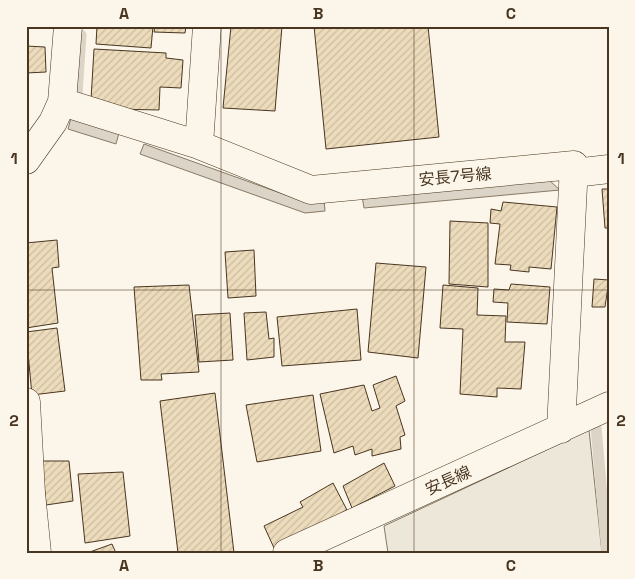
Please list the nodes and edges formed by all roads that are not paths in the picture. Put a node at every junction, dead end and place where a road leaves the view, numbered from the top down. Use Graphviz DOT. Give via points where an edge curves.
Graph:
graph roads {
  1 [pos="68,26"];
  2 [pos="207,26"];
  3 [pos="62,102"];
  4 [pos="199,145"];
  5 [pos="26,160"];
  6 [pos="609,169"];
  7 [pos="574,173"];
  8 [pos="26,402"];
  9 [pos="609,406"];
  10 [pos="561,429"];
  11 [pos="29,492"];
  12 [pos="37,553"];
  13 [pos="287,553"];
  1 -- 3 [label="street"];
  2 -- 4 [label="street"];
  3 -- 4 [label="street"];
  3 -- 5 [label="street" via="53,122"];
  4 -- 7 [label="street, 安長7号線" via="311,190 574,165"];
  6 -- 7 [label="street"];
  7 -- 10 [label="street"];
  8 -- 11 [label="street"];
  9 -- 10 [label="street, 安長線"];
  10 -- 13 [label="street, 安長線"];
  11 -- 12 [label="street"];
}
